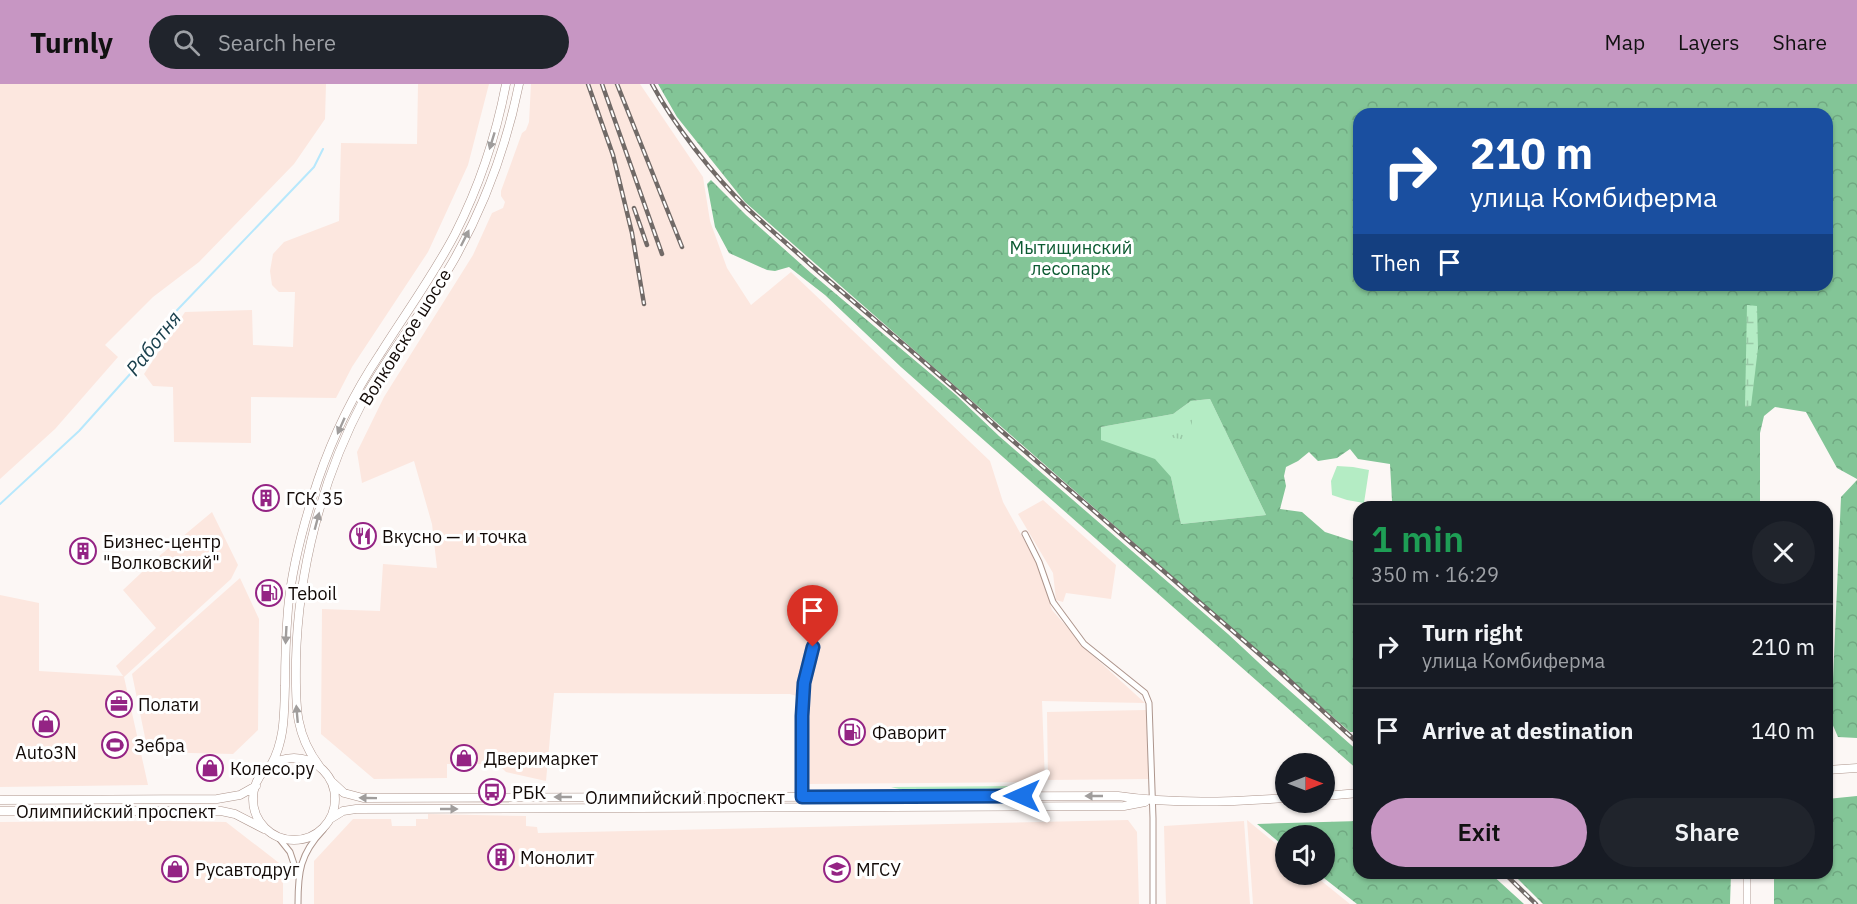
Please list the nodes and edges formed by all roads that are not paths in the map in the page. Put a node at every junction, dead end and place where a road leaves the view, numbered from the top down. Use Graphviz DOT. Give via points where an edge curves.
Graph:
graph roads {
  1 [pos="506,84"];
  2 [pos="519,84"];
  3 [pos="1025,534"];
  4 [pos="821,612"];
  5 [pos="271,765"];
  6 [pos="320,767"];
  7 [pos="1857,768"];
  8 [pos="1833,770"];
  9 [pos="331,781"];
  10 [pos="256,786"];
  11 [pos="1353,794"];
  12 [pos="1335,795"];
  13 [pos="802,797"];
  14 [pos="1275,799"];
  15 [pos="0,800"];
  16 [pos="1153,801"];
  17 [pos="0,811"];
  18 [pos="330,819"];
  19 [pos="264,828"];
  20 [pos="323,830"];
  21 [pos="278,837"];
  22 [pos="298,878"];
  23 [pos="1747,879"];
  24 [pos="298,904"];
  25 [pos="1153,904"];
  26 [pos="1747,904"];
  1 -- 5 [label="main road, Волковское шоссе, one-way" via="490,149 460,223 432,275 355,396 318,480 292,578 284,726"];
  6 -- 2 [label="main road, Волковское шоссе, one-way" via="299,728 296,688 299,605 323,499 364,400 454,259 472,223 510,123"];
  3 -- 16 [label="street" via="1053,602 1083,644 1145,693 1149,702"];
  4 -- 13 [label="street" via="804,683"];
  5 -- 6 [label="main road" via="300,759"];
  5 -- 10 [label="main road"];
  6 -- 9 [label="main road"];
  7 -- 8 [label="main road"];
  13 -- 9 [label="main road, Олимпийский проспект, one-way" via="363,798 344,793"];
  9 -- 18 [label="main road" via="335,800"];
  10 -- 15 [label="main road, Олимпийский проспект" via="240,795 218,799"];
  10 -- 19 [label="main road" via="254,808"];
  11 -- 12 [label="main road"];
  16 -- 13 [label="main road, Олимпийский проспект, one-way" via="1118,796"];
  14 -- 16 [label="main road, Олимпийский проспект"];
  18 -- 16 [label="main road, Олимпийский проспект, one-way" via="356,809 1124,806"];
  16 -- 25 [label="street"];
  17 -- 19 [label="main road, Олимпийский проспект" via="220,811"];
  18 -- 20 [label="main road"];
  19 -- 21 [label="main road"];
  20 -- 21 [label="main road" via="300,839"];
  20 -- 22 [label="street" via="307,850"];
  21 -- 22 [label="street" via="290,852"];
  22 -- 24 [label="street"];
  23 -- 26 [label="street"];
}
